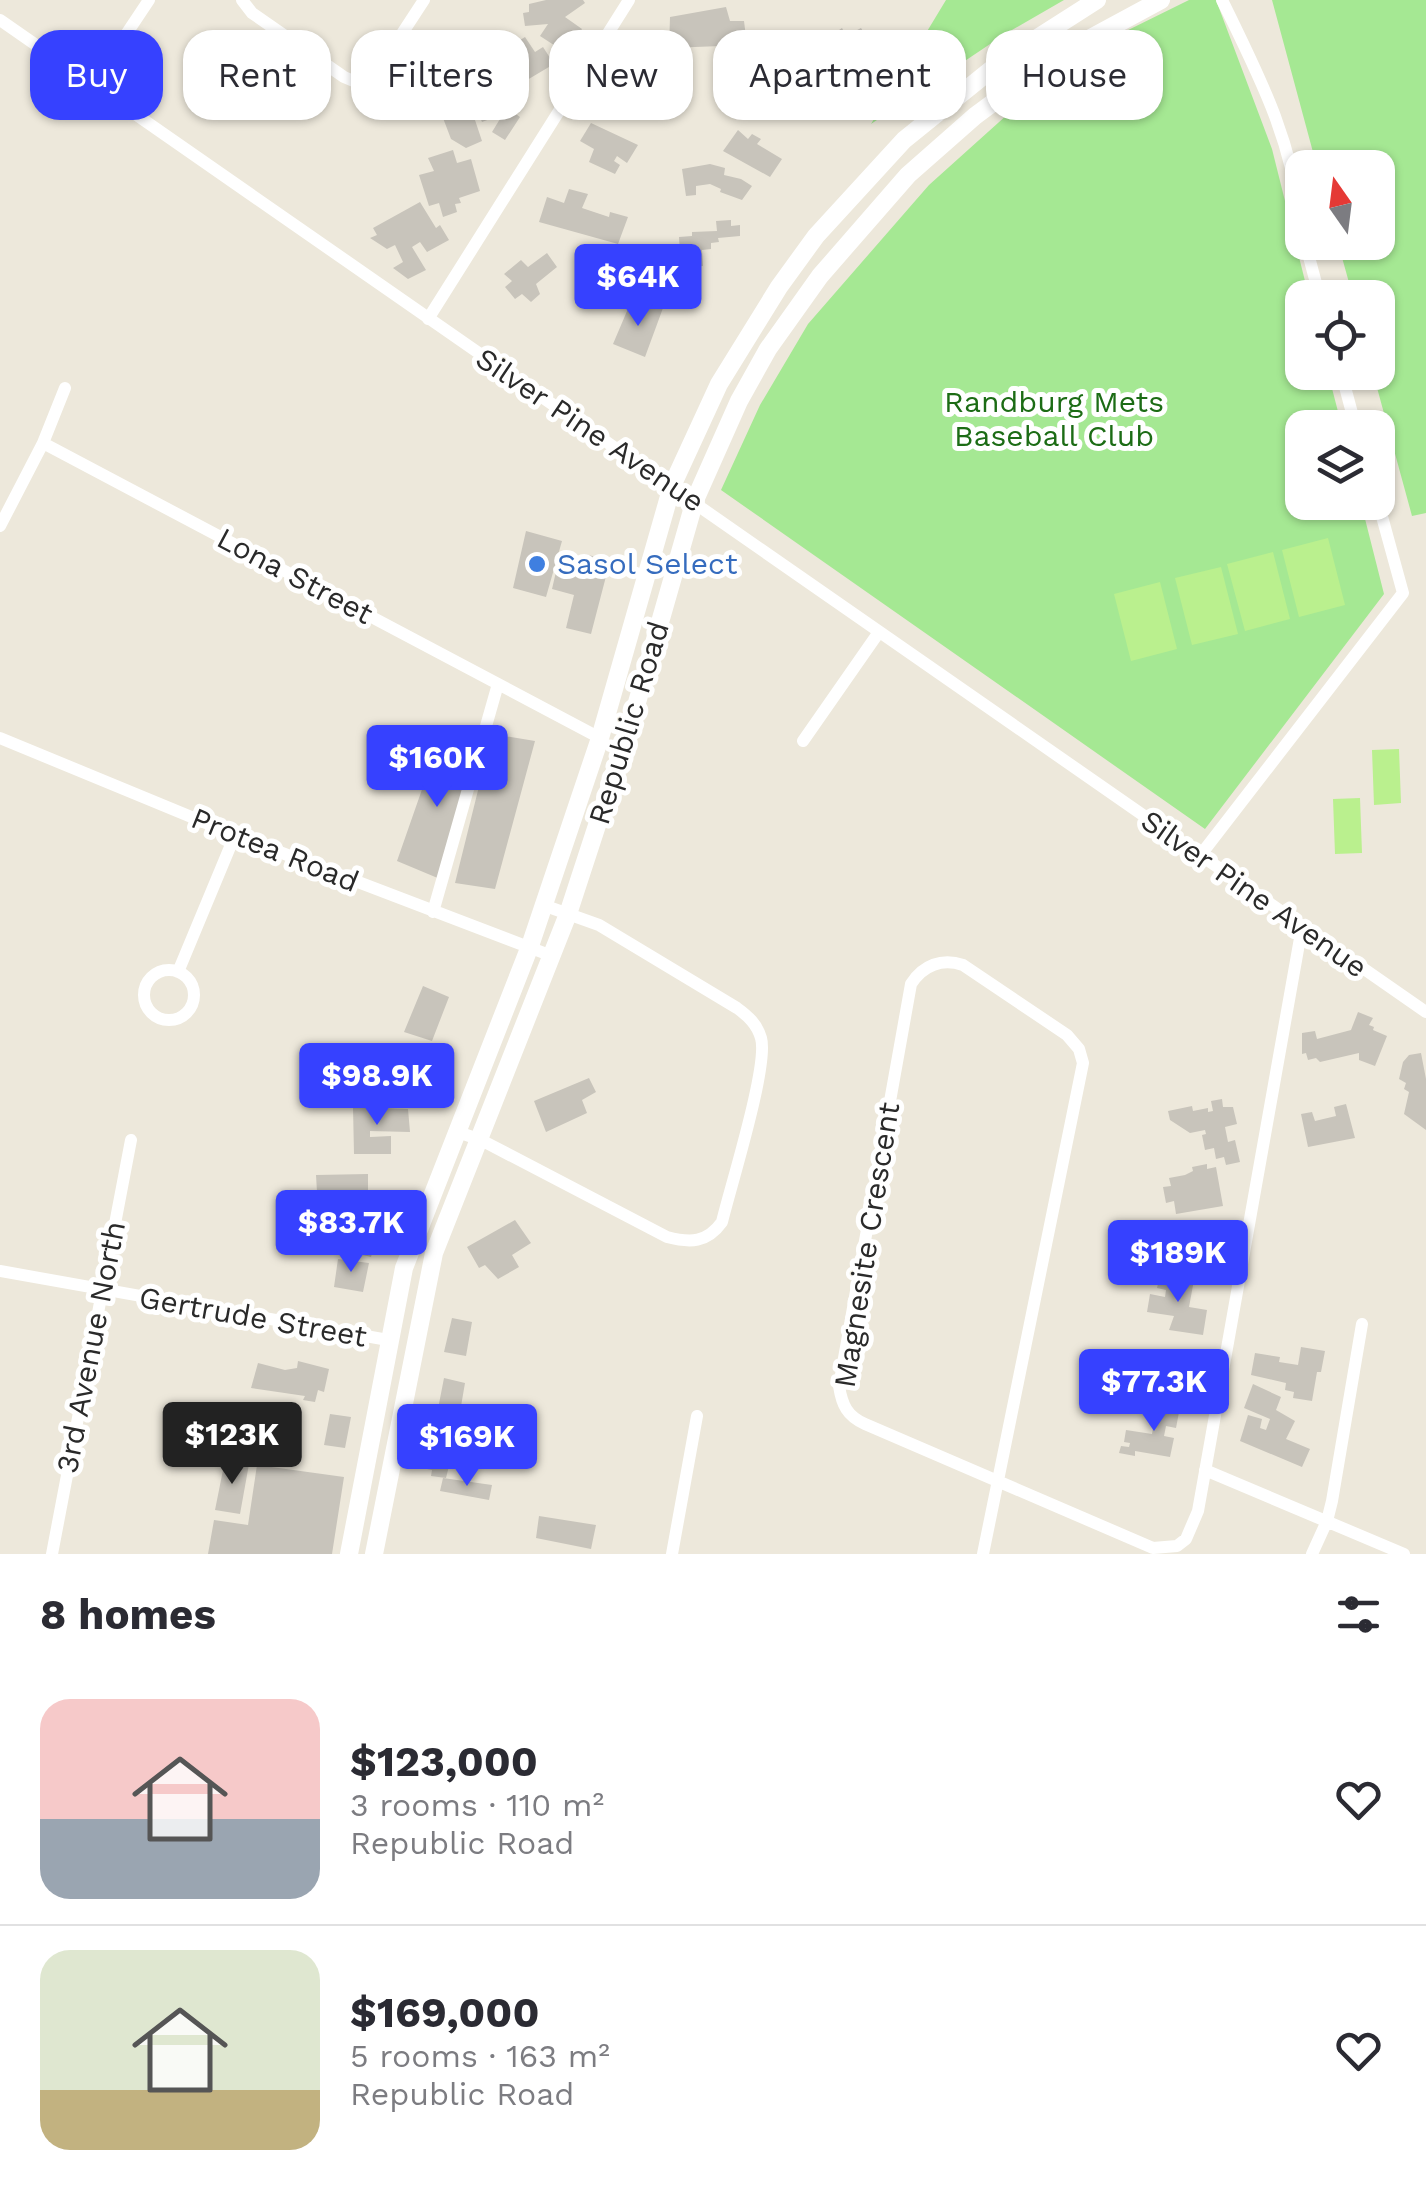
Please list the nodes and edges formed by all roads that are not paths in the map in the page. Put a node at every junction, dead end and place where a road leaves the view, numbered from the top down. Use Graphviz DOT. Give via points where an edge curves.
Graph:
graph roads {
  1 [pos="149,0"];
  2 [pos="242,0"];
  3 [pos="424,0"];
  4 [pos="629,0"];
  5 [pos="1097,0"];
  6 [pos="1160,0"];
  7 [pos="1222,0"];
  8 [pos="0,20"];
  9 [pos="129,30"];
  10 [pos="30,41"];
  11 [pos="144,120"];
  12 [pos="1288,150"];
  13 [pos="428,320"];
  14 [pos="65,388"];
  15 [pos="42,443"];
  16 [pos="672,486"];
  17 [pos="694,500"];
  18 [pos="1383,520"];
  19 [pos="0,526"];
  20 [pos="878,632"];
  21 [pos="498,684"];
  22 [pos="0,738"];
  23 [pos="600,738"];
  24 [pos="803,740"];
  25 [pos="236,834"];
  26 [pos="1200,857"];
  27 [pos="543,905"];
  28 [pos="434,912"];
  29 [pos="568,914"];
  30 [pos="1302,927"];
  31 [pos="530,946"];
  32 [pos="552,956"];
  33 [pos="178,972"];
  34 [pos="1426,1012"];
  35 [pos="456,1131"];
  36 [pos="131,1140"];
  37 [pos="481,1140"];
  38 [pos="0,1271"];
  39 [pos="100,1290"];
  40 [pos="1362,1324"];
  41 [pos="388,1340"];
  42 [pos="697,1416"];
  43 [pos="1205,1470"];
  44 [pos="996,1479"];
  45 [pos="1327,1521"];
  46 [pos="52,1554"];
  47 [pos="349,1554"];
  48 [pos="374,1554"];
  49 [pos="672,1554"];
  50 [pos="983,1554"];
  51 [pos="1312,1554"];
  52 [pos="1404,1554"];
  1 -- 9 [label="street"];
  2 -- 3 [label="street" via="364,86"];
  4 -- 13 [label="street"];
  5 -- 16 [label="main road, Republic Road" via="952,99 904,140 816,236 735,356"];
  6 -- 17 [label="main road, Republic Road" via="1004,93 882,202 768,349"];
  7 -- 12 [label="street"];
  8 -- 10 [label="street, Silver Pine Avenue"];
  11 -- 13 [label="street, Silver Pine Avenue"];
  13 -- 16 [label="street, Silver Pine Avenue"];
  14 -- 15 [label="street"];
  15 -- 19 [label="street"];
  15 -- 21 [label="street, Lona Street"];
  16 -- 17 [label="street, Silver Pine Avenue"];
  16 -- 23 [label="main road, Republic Road"];
  17 -- 20 [label="street, Silver Pine Avenue"];
  17 -- 29 [label="main road, Republic Road"];
  18 -- 26 [label="street" via="1404,594"];
  20 -- 24 [label="street"];
  20 -- 26 [label="street, Silver Pine Avenue"];
  21 -- 23 [label="street, Lona Street"];
  21 -- 28 [label="street"];
  22 -- 25 [label="street, Protea Road"];
  23 -- 27 [label="main road, Republic Road"];
  25 -- 28 [label="street, Protea Road"];
  25 -- 33 [label="street"];
  26 -- 30 [label="street, Silver Pine Avenue"];
  27 -- 29 [label="street"];
  27 -- 31 [label="main road, Republic Road"];
  28 -- 31 [label="street, Protea Road"];
  29 -- 32 [label="main road, Republic Road"];
  29 -- 37 [label="street" via="599,925 756,1026 761,1067 722,1222 698,1240 667,1237"];
  30 -- 34 [label="street, Silver Pine Avenue"];
  30 -- 43 [label="street, Magnesite Crescent"];
  31 -- 32 [label="street, Protea Road"];
  31 -- 35 [label="main road, Republic Road"];
  32 -- 37 [label="main road, Republic Road"];
  33 -- 33 [label="street" via="192,988 190,1008 173,1020 159,1018 148,1010 144,989 158,973"];
  35 -- 37 [label="street"];
  35 -- 41 [label="main road, Republic Road" via="404,1268"];
  36 -- 39 [label="street, 3rd Avenue North"];
  37 -- 48 [label="main road, Republic Road" via="428,1275"];
  38 -- 39 [label="street, Gertrude Street"];
  39 -- 41 [label="street, Gertrude Street"];
  39 -- 46 [label="street, 3rd Avenue North"];
  40 -- 45 [label="street"];
  41 -- 47 [label="main road, Republic Road"];
  42 -- 49 [label="street"];
  43 -- 44 [label="street, Magnesite Crescent" via="1194,1527 1178,1546 1166,1549 1137,1544"];
  43 -- 45 [label="street"];
  44 -- 44 [label="street, Magnesite Crescent" via="1084,1064 1067,1035 963,965 946,962 931,965 911,984 839,1386 853,1418"];
  44 -- 50 [label="street"];
  45 -- 51 [label="street"];
  45 -- 52 [label="street"];
}
